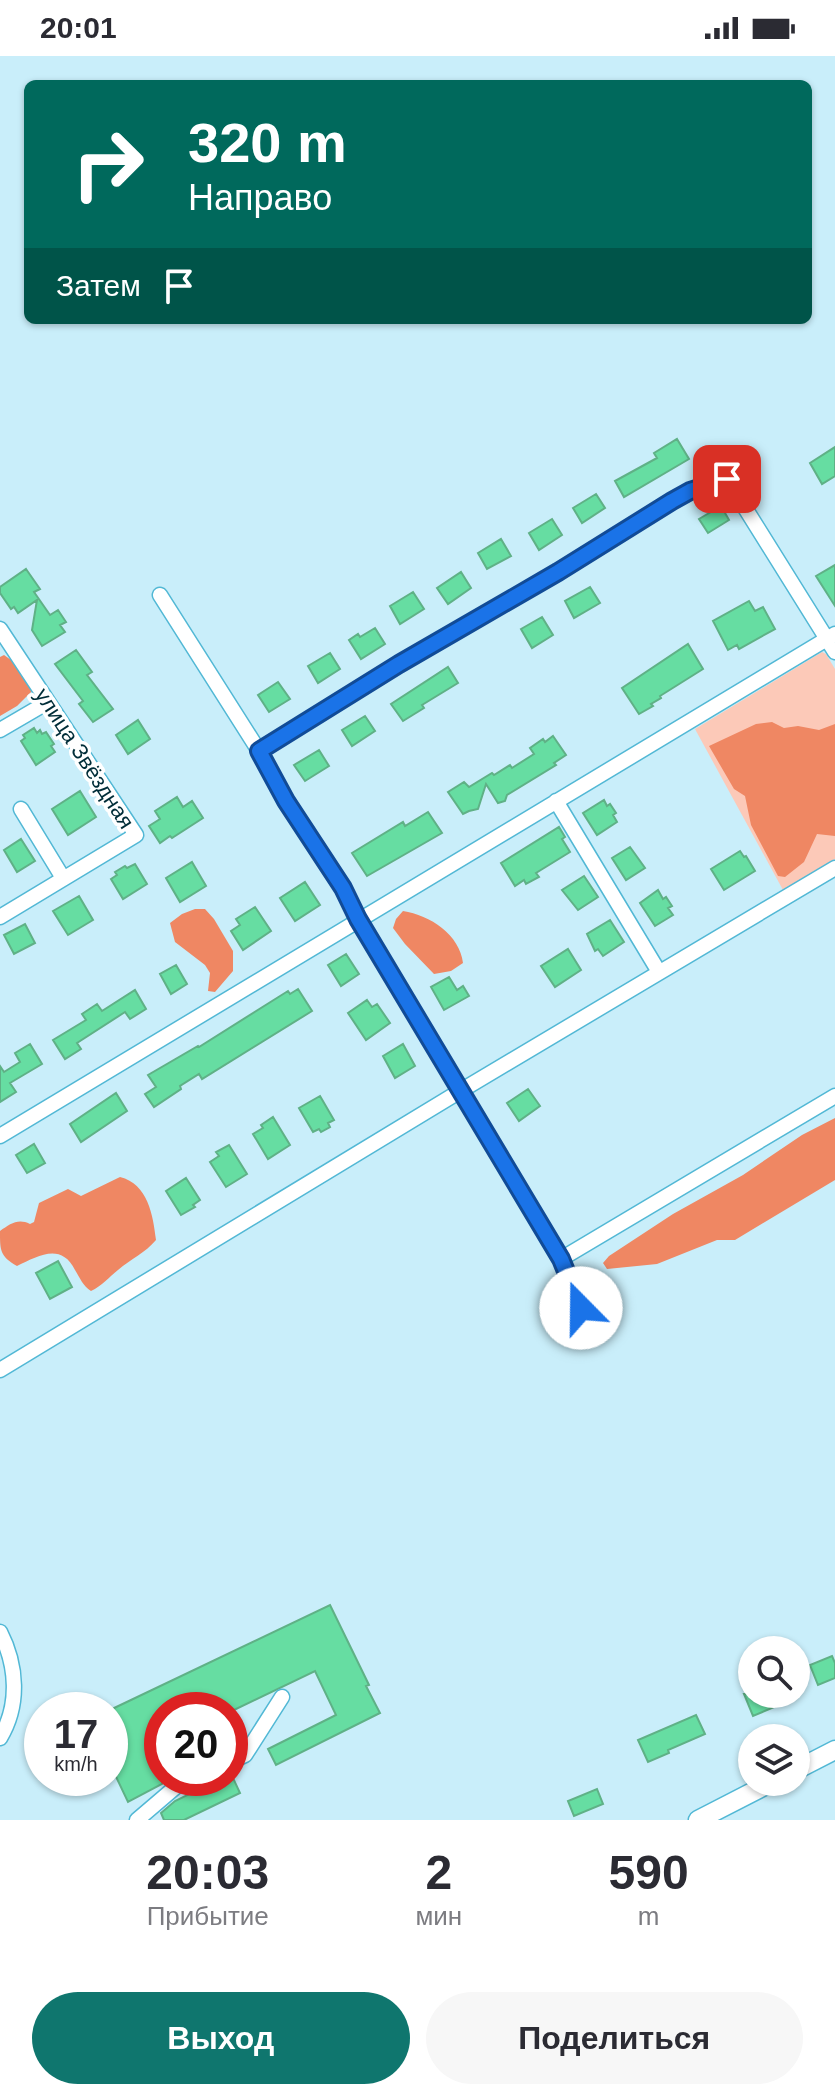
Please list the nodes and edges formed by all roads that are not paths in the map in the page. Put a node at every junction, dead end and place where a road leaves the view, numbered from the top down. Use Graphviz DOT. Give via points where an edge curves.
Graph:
graph roads {
  1 [pos="160,595"];
  2 [pos="0,629"];
  3 [pos="832,641"];
  4 [pos="48,702"];
  5 [pos="0,730"];
  6 [pos="259,751"];
  7 [pos="556,801"];
  8 [pos="21,809"];
  9 [pos="835,868"];
  10 [pos="63,878"];
  11 [pos="0,917"];
  12 [pos="358,919"];
  13 [pos="659,972"];
  14 [pos="462,1090"];
  15 [pos="835,1096"];
  16 [pos="0,1136"];
  17 [pos="561,1259"];
  18 [pos="581,1308"];
  19 [pos="0,1370"];
  20 [pos="0,1632"];
  21 [pos="282,1697"];
  22 [pos="0,1738"];
  23 [pos="248,1750"];
  24 [pos="835,1750"];
  25 [pos="810,1763"];
  26 [pos="165,1796"];
  27 [pos="745,1796"];
  28 [pos="137,1820"];
  29 [pos="698,1820"];
  1 -- 6 [label="street"];
  2 -- 4 [label="street, улица Звёздная"];
  3 -- 6 [label="street" via="727,479 672,501"];
  3 -- 7 [label="street"];
  4 -- 5 [label="street"];
  4 -- 10 [label="street, улица Звёздная" via="136,835"];
  6 -- 12 [label="street"];
  7 -- 12 [label="street"];
  7 -- 13 [label="street"];
  8 -- 10 [label="street"];
  9 -- 13 [label="street"];
  10 -- 11 [label="street, улица Звёздная"];
  12 -- 14 [label="street"];
  12 -- 16 [label="street"];
  13 -- 14 [label="street"];
  14 -- 17 [label="street"];
  14 -- 19 [label="street"];
  15 -- 17 [label="street"];
  17 -- 18 [label="street"];
  20 -- 22 [label="street" via="14,1671 11,1715"];
  21 -- 23 [label="street"];
  24 -- 25 [label="main road"];
  26 -- 28 [label="street"];
  27 -- 29 [label="main road"];
}
